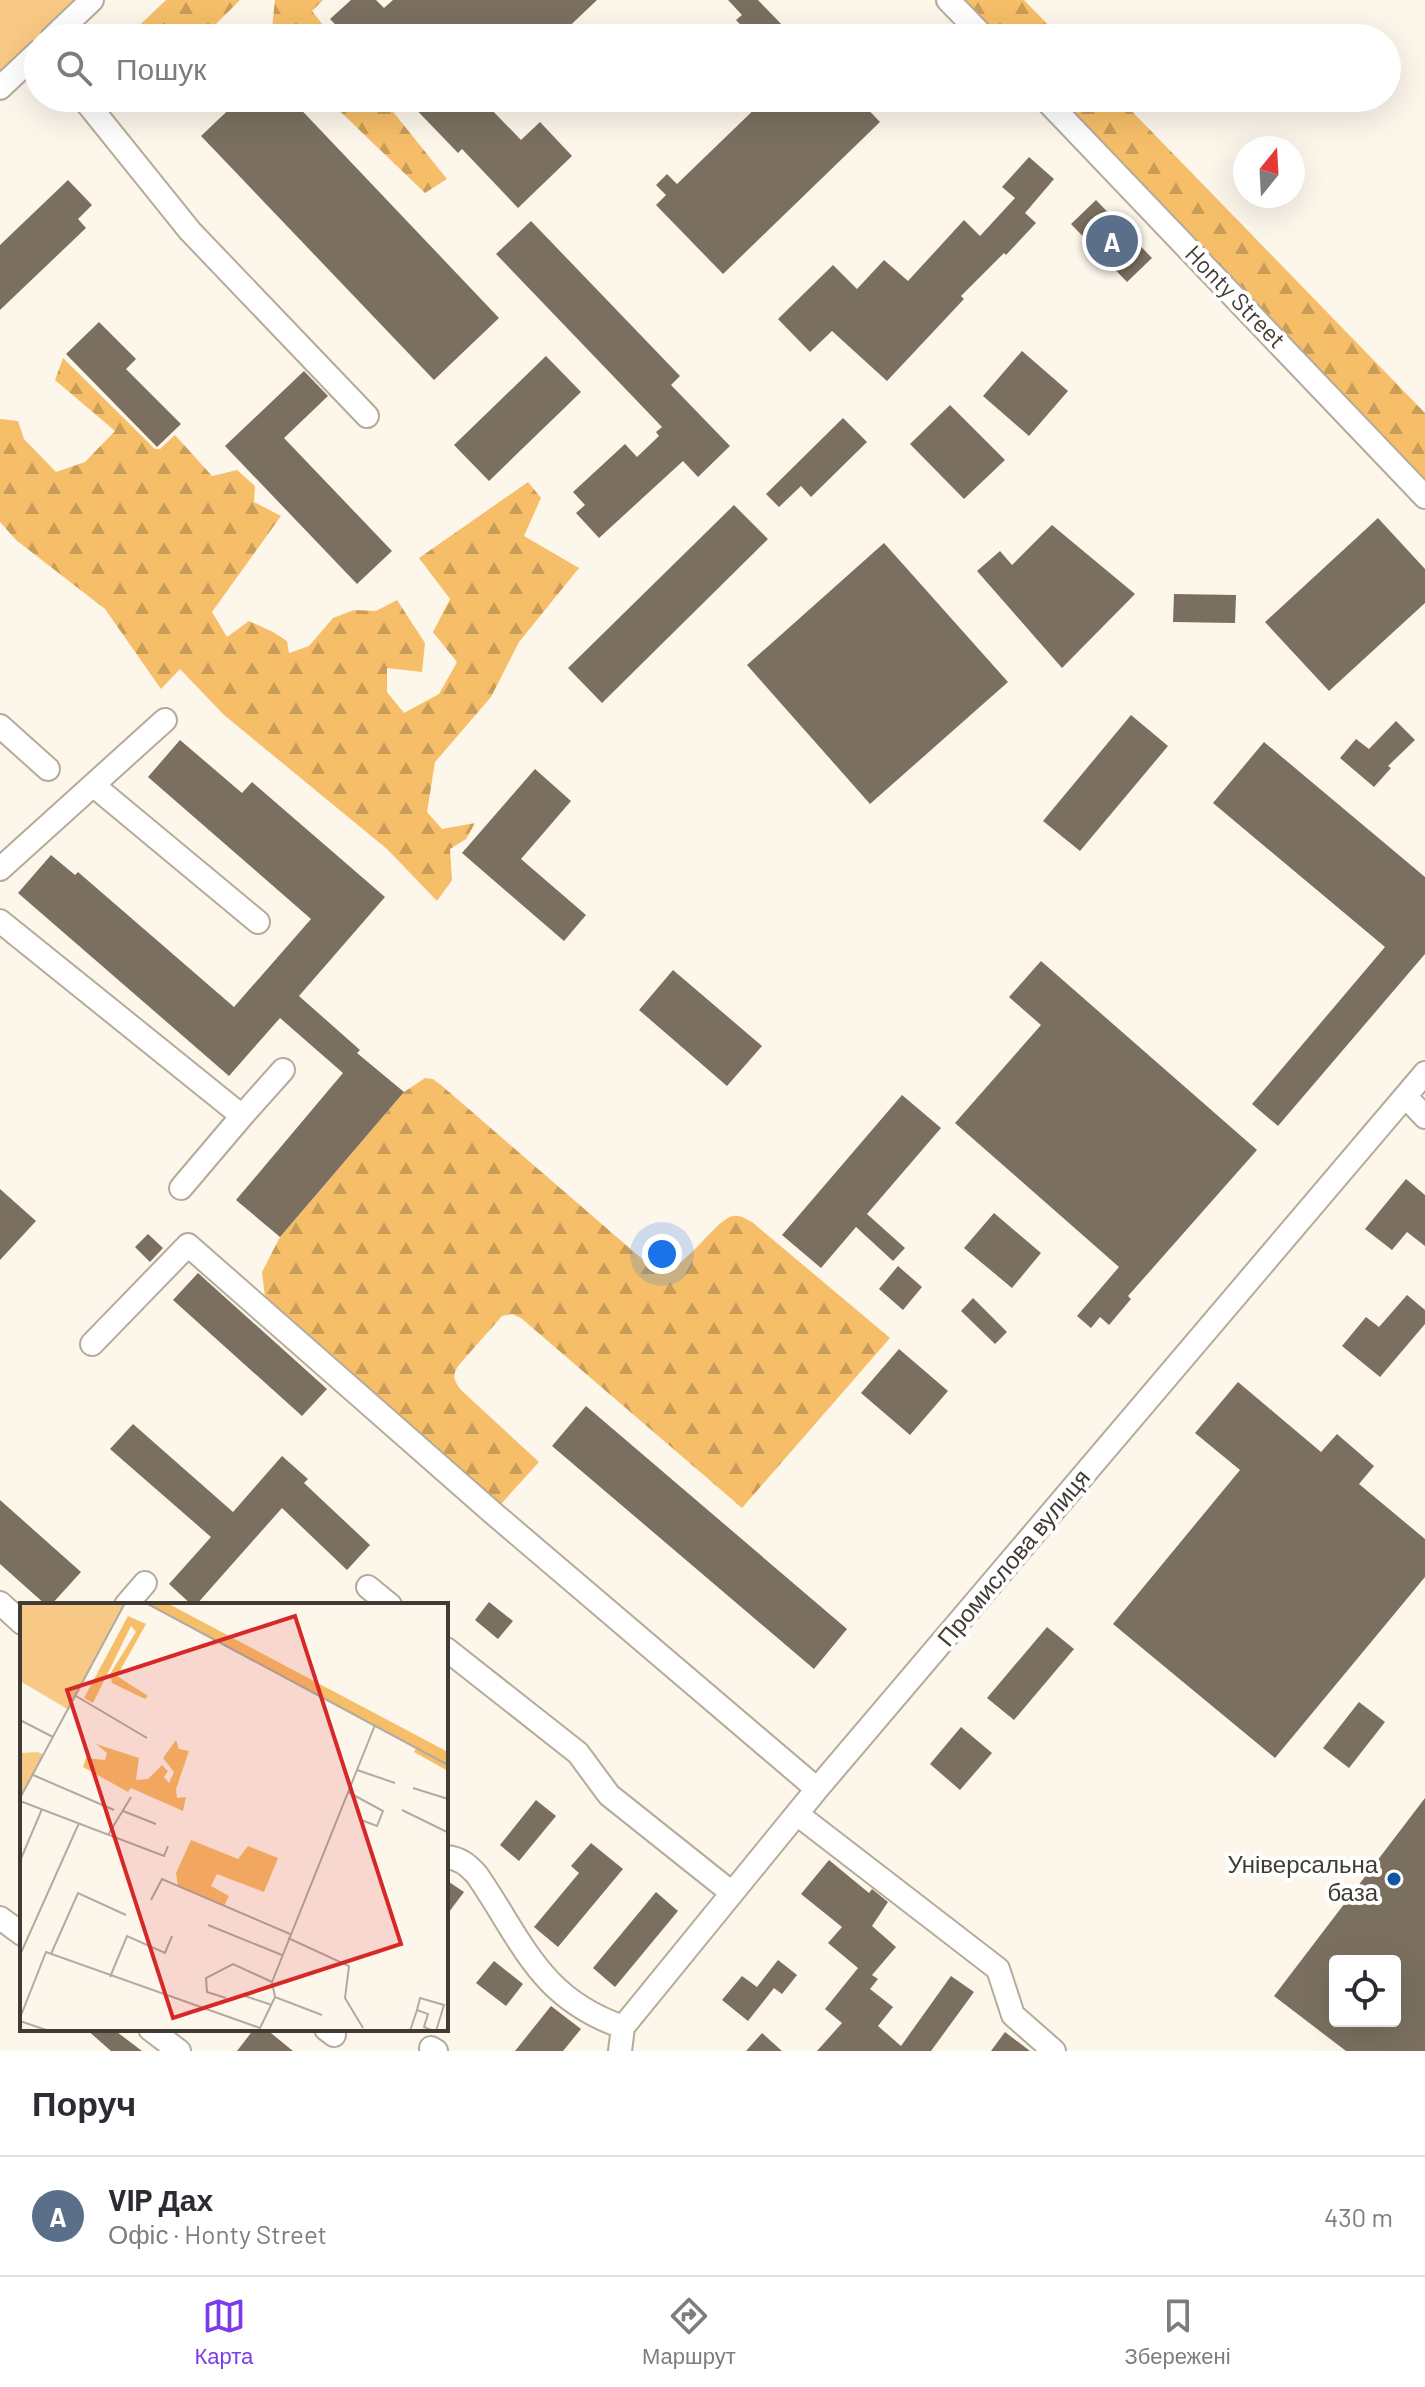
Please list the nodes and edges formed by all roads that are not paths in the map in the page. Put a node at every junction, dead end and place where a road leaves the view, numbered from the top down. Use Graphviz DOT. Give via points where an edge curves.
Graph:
graph roads {
  1 [pos="92,0"];
  2 [pos="948,0"];
  3 [pos="67,24"];
  4 [pos="971,24"];
  5 [pos="24,65"];
  6 [pos="0,88"];
  7 [pos="94,112"];
  8 [pos="1057,112"];
  9 [pos="367,416"];
  10 [pos="1425,497"];
  11 [pos="165,720"];
  12 [pos="0,726"];
  13 [pos="48,769"];
  14 [pos="93,785"];
  15 [pos="0,869"];
  16 [pos="0,921"];
  17 [pos="258,922"];
  18 [pos="283,1070"];
  19 [pos="1425,1073"];
  20 [pos="1406,1097"];
  21 [pos="242,1116"];
  22 [pos="1425,1117"];
  23 [pos="181,1188"];
  24 [pos="92,1344"];
  25 [pos="145,1583"];
  26 [pos="368,1587"];
  27 [pos="0,1603"];
  28 [pos="128,1603"];
  29 [pos="388,1603"];
  30 [pos="20,1621"];
  31 [pos="448,1651"];
  32 [pos="817,1789"];
  33 [pos="797,1814"];
  34 [pos="448,1857"];
  35 [pos="732,1893"];
  36 [pos="0,1918"];
  37 [pos="20,1933"];
  38 [pos="623,2027"];
  39 [pos="153,2031"];
  40 [pos="179,2051"];
  41 [pos="620,2051"];
  42 [pos="1054,2051"];
  1 -- 3 [label="street"];
  2 -- 4 [label="street"];
  5 -- 6 [label="street"];
  7 -- 9 [label="street" via="190,231"];
  8 -- 10 [label="street, Honty Street"];
  11 -- 14 [label="street"];
  12 -- 13 [label="street"];
  14 -- 15 [label="street"];
  14 -- 17 [label="street"];
  16 -- 21 [label="street"];
  18 -- 21 [label="street"];
  19 -- 20 [label="street, Промислова вулиця"];
  20 -- 22 [label="street"];
  20 -- 32 [label="street, Промислова вулиця"];
  21 -- 23 [label="street"];
  24 -- 32 [label="street" via="188,1245"];
  25 -- 28 [label="street"];
  26 -- 29 [label="street"];
  27 -- 30 [label="street"];
  31 -- 35 [label="street" via="578,1753 609,1795"];
  32 -- 33 [label="street, Промислова вулиця"];
  33 -- 35 [label="street, Промислова вулиця"];
  33 -- 42 [label="street" via="998,1969 1013,2015"];
  34 -- 38 [label="street" via="467,1864 477,1875 533,1964 564,1996 597,2018"];
  35 -- 38 [label="street, Промислова вулиця"];
  36 -- 37 [label="street"];
  38 -- 41 [label="street"];
  39 -- 40 [label="street"];
}
